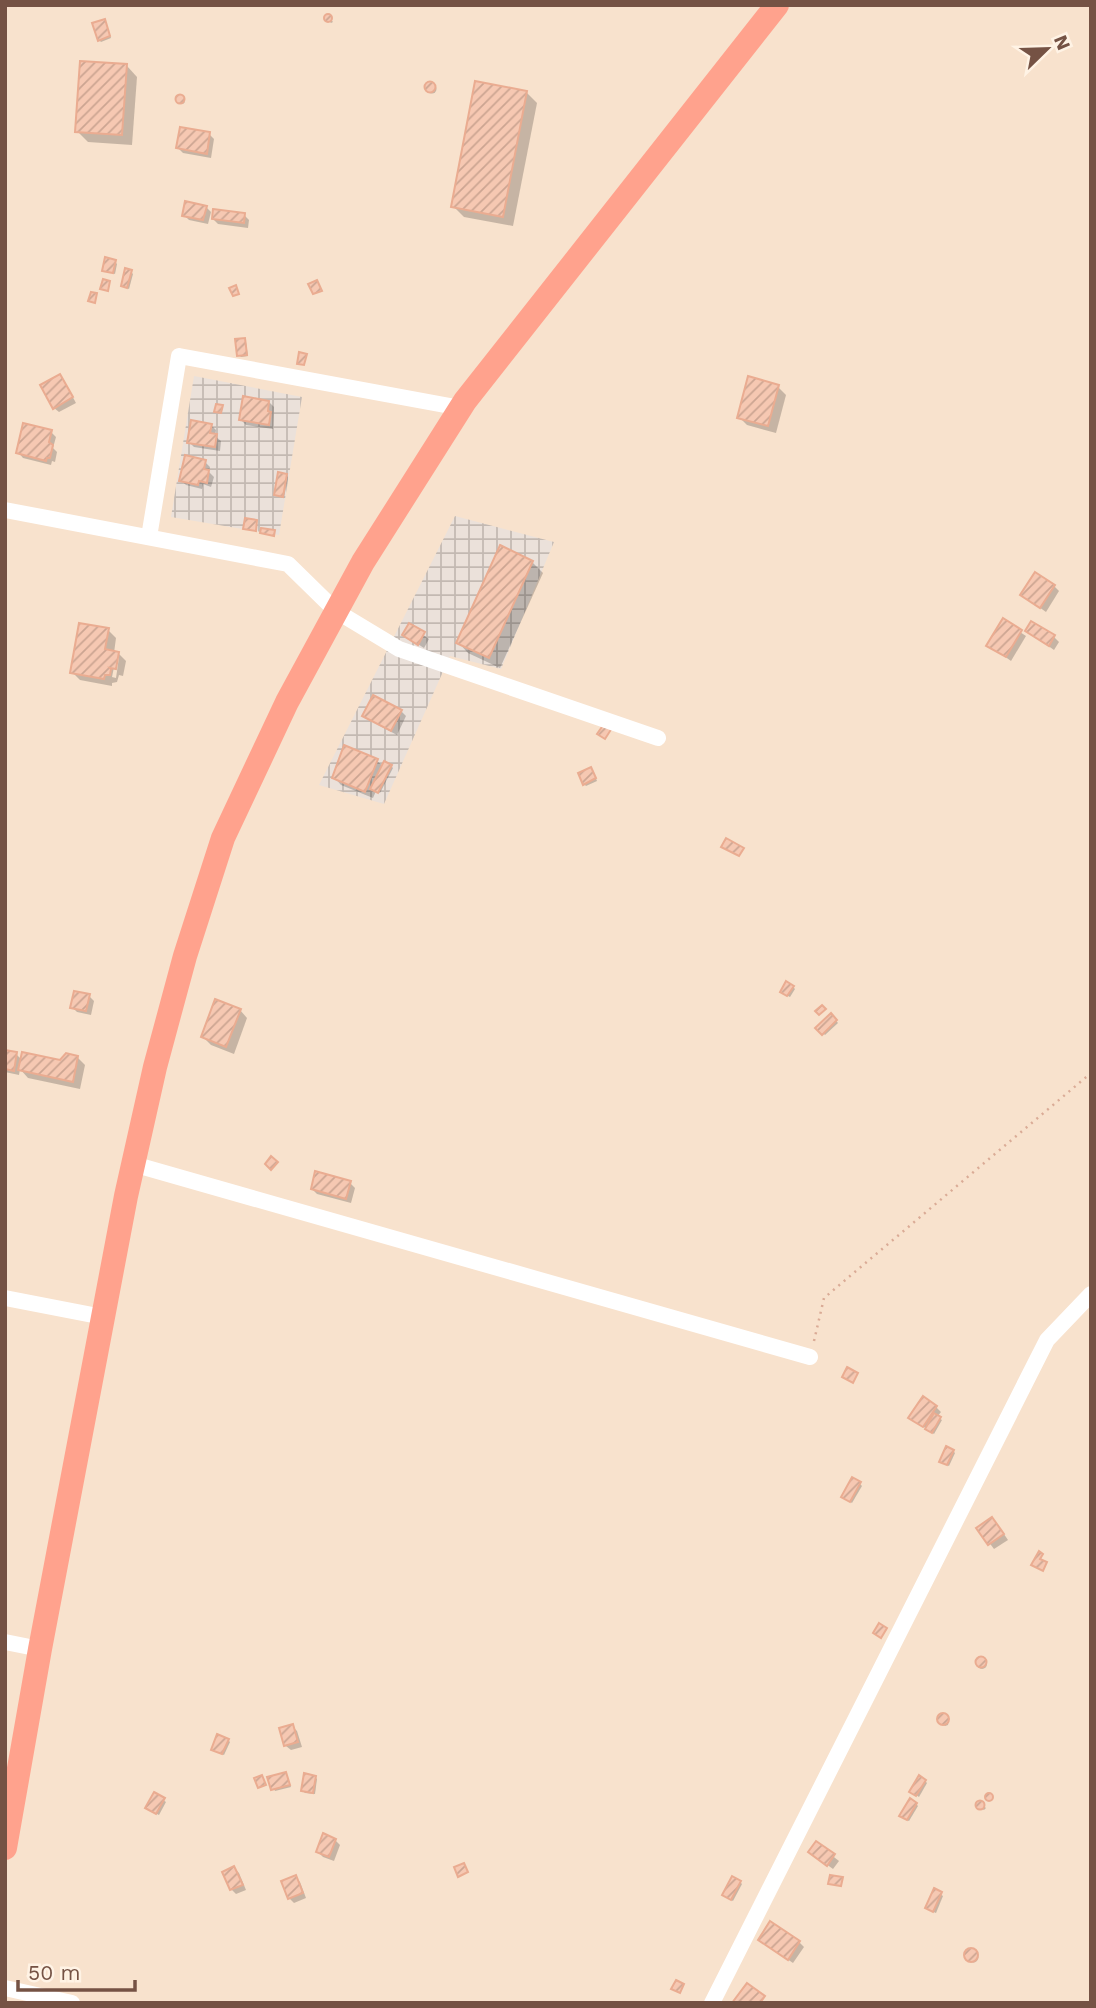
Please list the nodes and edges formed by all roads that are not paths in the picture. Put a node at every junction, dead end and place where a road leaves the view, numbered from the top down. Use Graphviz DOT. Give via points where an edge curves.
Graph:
graph roads {
  1 [pos="777,5"];
  2 [pos="461,408"];
  3 [pos="5,510"];
  4 [pos="149,537"];
  5 [pos="336,611"];
  6 [pos="658,738"];
  7 [pos="133,1164"];
  8 [pos="1091,1294"];
  9 [pos="5,1298"];
  10 [pos="103,1317"];
  11 [pos="810,1357"];
  12 [pos="5,1642"];
  13 [pos="40,1649"];
  14 [pos="8,1818"];
  15 [pos="5,1848"];
  16 [pos="5,1988"];
  17 [pos="72,2003"];
  18 [pos="712,2003"];
  1 -- 2 [label="highway"];
  2 -- 4 [label="street" via="179,356"];
  2 -- 5 [label="highway"];
  3 -- 4 [label="street"];
  4 -- 5 [label="street" via="288,564"];
  5 -- 6 [label="street" via="399,649"];
  5 -- 7 [label="highway" via="223,838 185,956"];
  7 -- 10 [label="highway"];
  7 -- 11 [label="street"];
  8 -- 18 [label="street" via="1047,1340"];
  9 -- 10 [label="street"];
  10 -- 13 [label="highway"];
  12 -- 13 [label="street"];
  13 -- 14 [label="highway"];
  14 -- 15 [label="highway"];
  16 -- 17 [label="street"];
}
